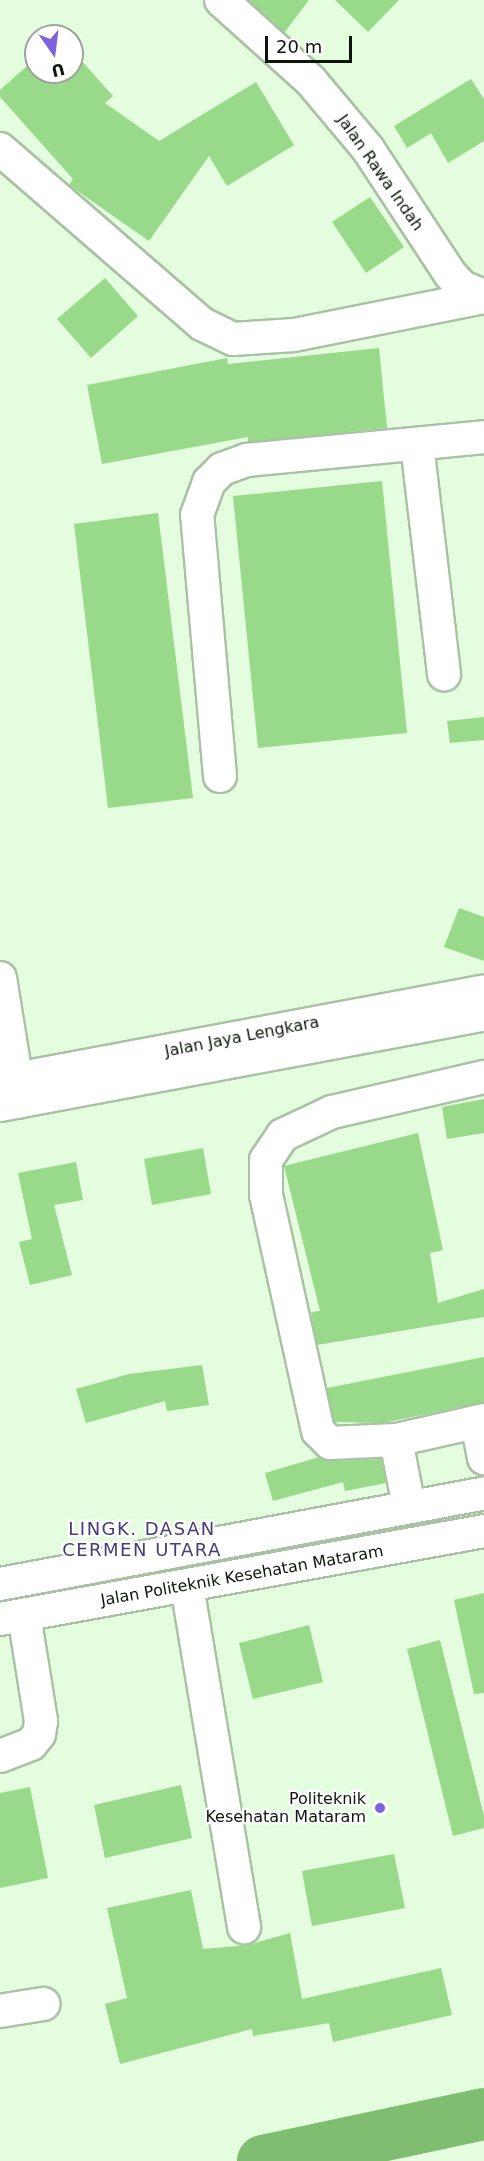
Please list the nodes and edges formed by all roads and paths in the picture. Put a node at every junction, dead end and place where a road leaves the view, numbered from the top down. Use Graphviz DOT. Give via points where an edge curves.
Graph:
graph roads {
  1 [pos="221,0"];
  2 [pos="0,149"];
  3 [pos="484,296"];
  4 [pos="484,437"];
  5 [pos="417,444"];
  6 [pos="444,674"];
  7 [pos="220,776"];
  8 [pos="0,978"];
  9 [pos="484,991"];
  10 [pos="484,1014"];
  11 [pos="484,1077"];
  12 [pos="9,1092"];
  13 [pos="481,1421"];
  14 [pos="396,1440"];
  15 [pos="484,1458"];
  16 [pos="484,1493"];
  17 [pos="410,1507"];
  18 [pos="484,1532"];
  19 [pos="126,1559"];
  20 [pos="0,1584"];
  21 [pos="187,1587"];
  22 [pos="133,1596"];
  23 [pos="12,1617"];
  24 [pos="0,1756"];
  25 [pos="244,1927"];
  26 [pos="43,2004"];
  27 [pos="0,2011"];
  1 -- 3 [label="street, Jalan Rawa Indah" via="311,81 368,149 450,274 462,287"];
  2 -- 3 [label="street" via="202,324 233,339 294,335"];
  4 -- 5 [label="street"];
  5 -- 6 [label="street"];
  5 -- 7 [label="street" via="238,462 222,470 204,489 197,516"];
  8 -- 12 [label="street"];
  9 -- 12 [label="street, Jalan Jaya Lengkara"];
  10 -- 12 [label="street, Jalan Jaya Lengkara"];
  11 -- 14 [label="street" via="332,1112 283,1135 266,1160 266,1195 318,1431 330,1443"];
  13 -- 14 [label="street"];
  13 -- 15 [label="street"];
  14 -- 17 [label="street"];
  16 -- 17 [label="street"];
  17 -- 19 [label="street"];
  18 -- 21 [label="street, Jalan Politeknik Kesehatan Mataram"];
  19 -- 20 [label="street"];
  19 -- 22 [label="street"];
  21 -- 22 [label="street, Jalan Politeknik Kesehatan Mataram"];
  21 -- 25 [label="street"];
  22 -- 23 [label="street, Jalan Politeknik Kesehatan Mataram"];
  23 -- 24 [label="street" via="41,1721 32,1744"];
  26 -- 27 [label="street"];
}
